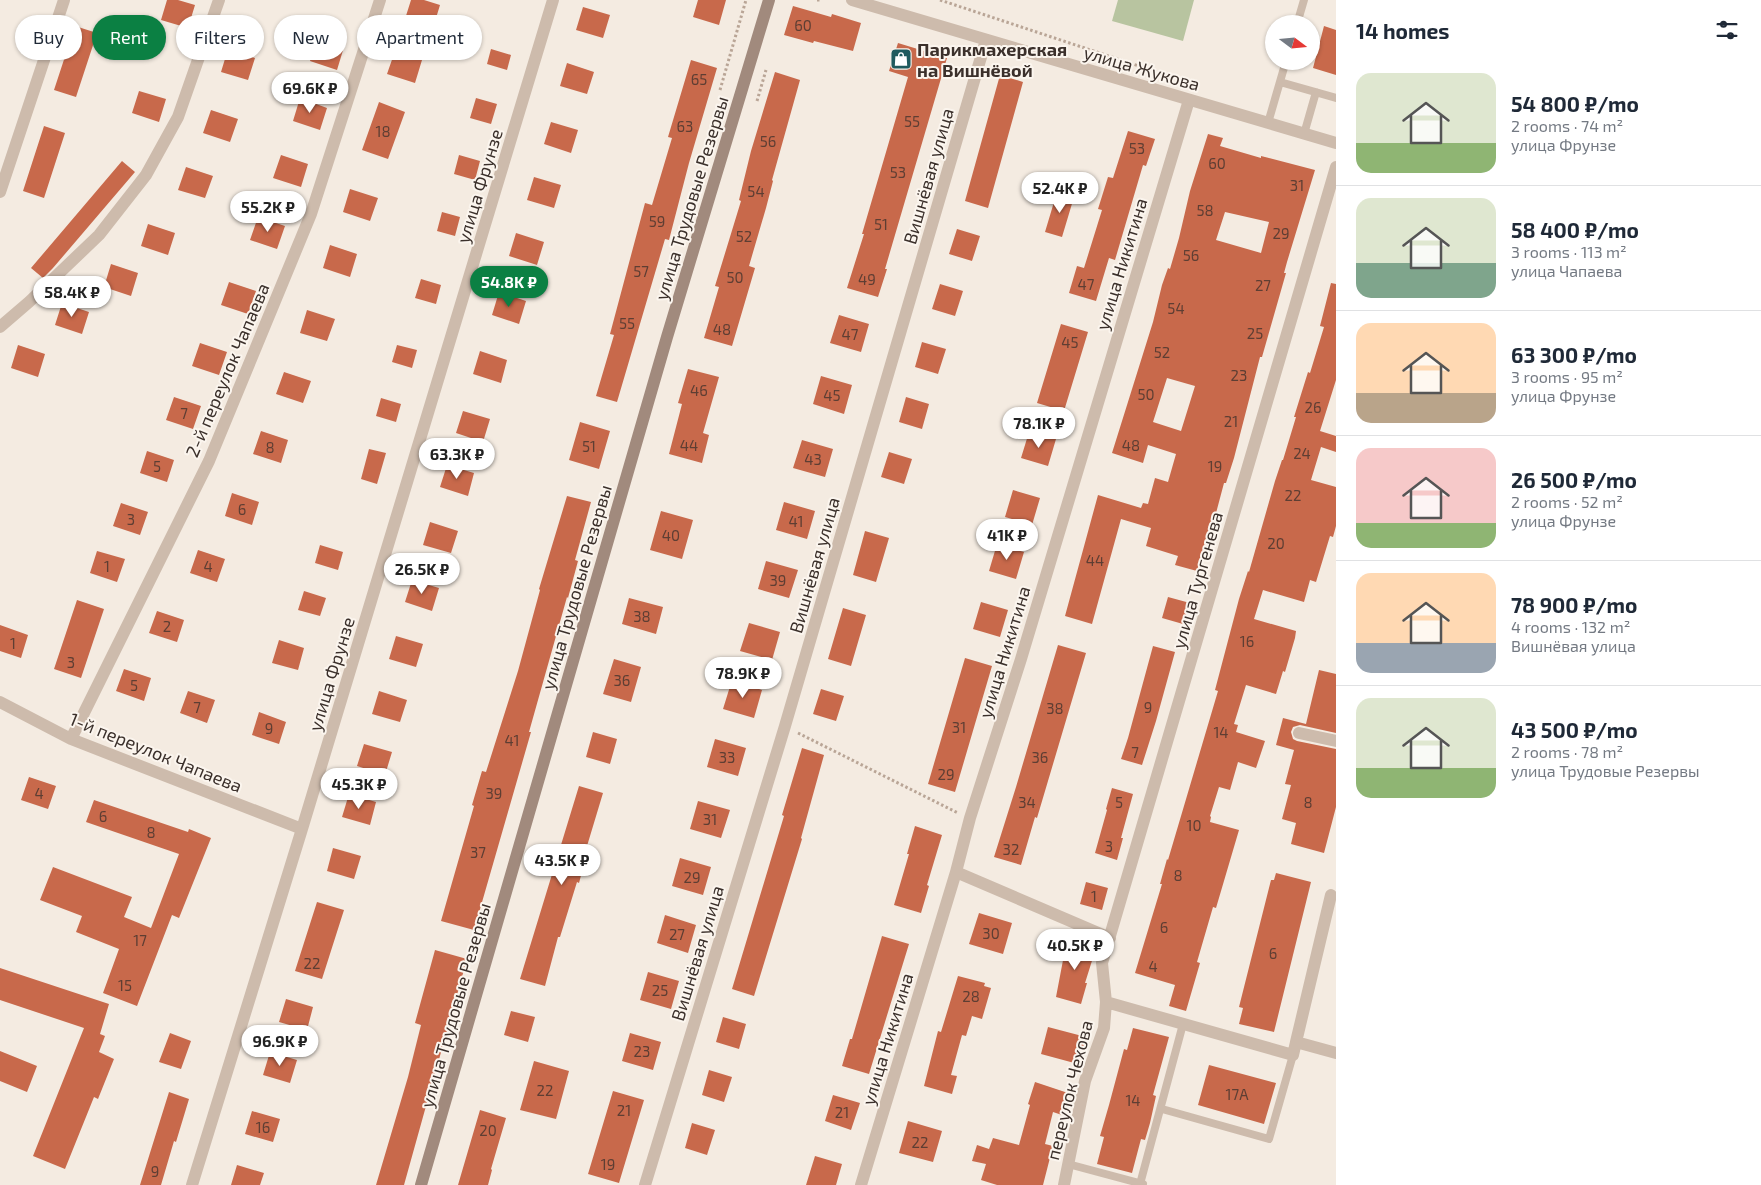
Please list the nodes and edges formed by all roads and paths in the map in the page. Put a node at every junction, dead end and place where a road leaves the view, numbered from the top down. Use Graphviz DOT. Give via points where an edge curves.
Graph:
graph roads {
  1 [pos="64,0"];
  2 [pos="219,0"];
  3 [pos="380,0"];
  4 [pos="553,0"];
  5 [pos="746,0"];
  6 [pos="769,0"];
  7 [pos="852,0"];
  8 [pos="940,0"];
  9 [pos="1304,0"];
  10 [pos="1300,15"];
  11 [pos="986,40"];
  12 [pos="1283,70"];
  13 [pos="1168,75"];
  14 [pos="1280,82"];
  15 [pos="720,90"];
  16 [pos="1316,92"];
  17 [pos="1336,98"];
  18 [pos="1189,100"];
  19 [pos="1268,123"];
  20 [pos="1304,134"];
  21 [pos="1336,143"];
  22 [pos="1336,168"];
  23 [pos="0,192"];
  24 [pos="0,327"];
  25 [pos="0,702"];
  26 [pos="785,726"];
  27 [pos="1299,734"];
  28 [pos="71,739"];
  29 [pos="1336,741"];
  30 [pos="970,818"];
  31 [pos="302,829"];
  32 [pos="956,872"];
  33 [pos="1331,895"];
  34 [pos="1110,938"];
  35 [pos="1106,1002"];
  36 [pos="1183,1024"];
  37 [pos="1296,1042"];
  38 [pos="1336,1053"];
  39 [pos="1293,1055"];
  40 [pos="1162,1109"];
  41 [pos="1068,1164"];
  42 [pos="1143,1184"];
  43 [pos="192,1185"];
  44 [pos="421,1185"];
  45 [pos="645,1185"];
  46 [pos="862,1185"];
  47 [pos="1064,1185"];
  1 -- 23 [label="street"];
  2 -- 24 [label="street" via="178,117 146,175 99,235"];
  3 -- 28 [label="street, 2-й переулок Чапаева" via="311,214 209,461"];
  4 -- 31 [label="street, улица Фрунзе"];
  5 -- 15 [label="path"];
  6 -- 44 [label="main road, улица Трудовые Резервы" via="667,337"];
  7 -- 11 [label="street, улица Жукова"];
  8 -- 13 [label="path"];
  9 -- 10 [label="lane"];
  11 -- 18 [label="street, улица Жукова"];
  11 -- 26 [label="street, Вишнёвая улица"];
  12 -- 14 [label="lane"];
  14 -- 16 [label="lane"];
  14 -- 19 [label="lane"];
  16 -- 17 [label="lane"];
  16 -- 20 [label="lane"];
  18 -- 19 [label="street, улица Жукова"];
  18 -- 30 [label="street, улица Никитина"];
  19 -- 20 [label="street, улица Жукова"];
  20 -- 21 [label="street, улица Жукова"];
  22 -- 34 [label="street, улица Тургенева"];
  25 -- 28 [label="street, 1-й переулок Чапаева"];
  26 -- 30 [label="path"];
  26 -- 45 [label="street, Вишнёвая улица"];
  27 -- 29 [label="street"];
  28 -- 31 [label="street, 1-й переулок Чапаева"];
  30 -- 32 [label="street, улица Никитина"];
  31 -- 43 [label="street, улица Фрунзе"];
  32 -- 34 [label="street"];
  32 -- 46 [label="street, улица Никитина"];
  33 -- 37 [label="street"];
  34 -- 35 [label="street, улица Тургенева" via="1102,963"];
  35 -- 36 [label="street"];
  35 -- 41 [label="street, переулок Чехова" via="1104,1028 1085,1080"];
  36 -- 39 [label="street"];
  36 -- 40 [label="lane"];
  37 -- 38 [label="street"];
  37 -- 39 [label="street"];
  39 -- 40 [label="lane" via="1269,1139"];
  40 -- 42 [label="lane"];
  41 -- 42 [label="lane"];
  41 -- 47 [label="street, переулок Чехова"];
}
